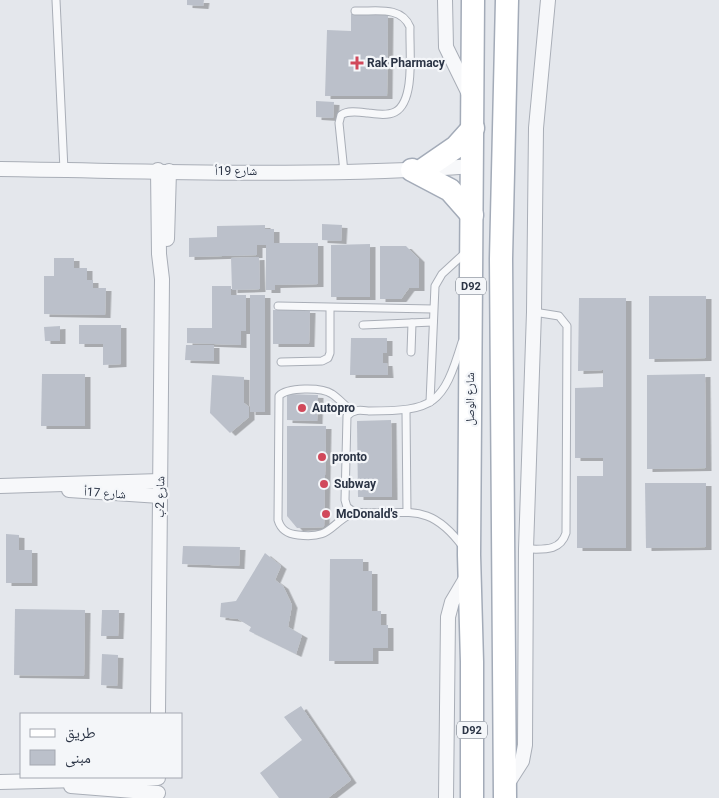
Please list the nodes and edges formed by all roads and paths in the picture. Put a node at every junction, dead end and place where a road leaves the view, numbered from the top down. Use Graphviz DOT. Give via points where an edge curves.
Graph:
graph roads {
  1 [pos="56,0"];
  2 [pos="445,0"];
  3 [pos="473,0"];
  4 [pos="507,0"];
  5 [pos="548,0"];
  6 [pos="355,11"];
  7 [pos="473,101"];
  8 [pos="473,128"];
  9 [pos="472,166"];
  10 [pos="0,169"];
  11 [pos="64,170"];
  12 [pos="163,170"];
  13 [pos="418,170"];
  14 [pos="344,172"];
  15 [pos="472,215"];
  16 [pos="472,247"];
  17 [pos="501,259"];
  18 [pos="278,306"];
  19 [pos="330,308"];
  20 [pos="433,309"];
  21 [pos="470,312"];
  22 [pos="534,312"];
  23 [pos="433,322"];
  24 [pos="412,323"];
  25 [pos="363,325"];
  26 [pos="412,352"];
  27 [pos="281,362"];
  28 [pos="430,402"];
  29 [pos="406,411"];
  30 [pos="353,412"];
  31 [pos="160,481"];
  32 [pos="51,485"];
  33 [pos="0,486"];
  34 [pos="160,496"];
  35 [pos="354,512"];
  36 [pos="407,512"];
  37 [pos="526,549"];
  38 [pos="469,564"];
  39 [pos="472,662"];
  40 [pos="158,713"];
  41 [pos="84,778"];
  42 [pos="158,778"];
  43 [pos="0,782"];
  44 [pos="55,782"];
  45 [pos="158,795"];
  46 [pos="499,795"];
  47 [pos="446,798"];
  48 [pos="472,798"];
  1 -- 11 [label="lane"];
  2 -- 7 [label="street" via="446,47"];
  3 -- 7 [label="main road, شارع الوصل / D92"];
  4 -- 17 [label="main road, D92"];
  5 -- 22 [label="street" via="536,128"];
  6 -- 14 [label="lane" via="393,12 407,21 410,26 408,95 401,108 394,112 348,112 341,115"];
  7 -- 8 [label="main road, شارع الوصل / D92"];
  8 -- 9 [label="main road, شارع الوصل / D92"];
  8 -- 13 [label="main road" via="456,147"];
  9 -- 13 [label="street, شارع 19أ"];
  9 -- 15 [label="main road, شارع الوصل / D92"];
  9 -- 17 [label="main road" via="486,166 490,170 490,219"];
  10 -- 11 [label="street, شارع 19أ"];
  11 -- 12 [label="street, شارع 19أ"];
  12 -- 14 [label="street, شارع 19أ"];
  12 -- 31 [label="street, شارع 2ب" via="159,254 162,279"];
  13 -- 14 [label="street, شارع 19أ"];
  13 -- 15 [label="main road" via="450,190"];
  15 -- 16 [label="main road, شارع الوصل / D92"];
  16 -- 20 [label="lane" via="439,277 434,290"];
  16 -- 21 [label="main road, شارع الوصل / D92"];
  17 -- 46 [label="main road, D92"];
  18 -- 19 [label="lane"];
  19 -- 20 [label="lane"];
  19 -- 27 [label="lane" via="328,358"];
  20 -- 23 [label="lane"];
  21 -- 28 [label="lane" via="453,372 444,388"];
  21 -- 38 [label="main road, شارع الوصل / D92"];
  22 -- 37 [label="street"];
  22 -- 37 [label="lane" via="559,316 567,326 566,533 562,543 553,548"];
  23 -- 24 [label="lane"];
  23 -- 28 [label="lane"];
  24 -- 25 [label="lane"];
  24 -- 26 [label="lane"];
  28 -- 29 [label="lane"];
  29 -- 30 [label="lane"];
  29 -- 36 [label="lane"];
  30 -- 35 [label="lane" via="346,420 345,500 347,507"];
  30 -- 35 [label="lane" via="332,394 322,390 288,390 279,396 278,520 289,535 314,537 328,532"];
  31 -- 32 [label="street, شارع 17أ"];
  31 -- 34 [label="street, شارع 2ب"];
  32 -- 33 [label="street, شارع 17أ"];
  32 -- 34 [label="street, شارع 17أ" via="79,491"];
  34 -- 40 [label="street, شارع 2ب"];
  35 -- 36 [label="lane"];
  36 -- 38 [label="lane" via="439,521 452,532"];
  37 -- 46 [label="street" via="525,745 522,762"];
  38 -- 39 [label="main road, شارع الوصل / D92"];
  38 -- 47 [label="street" via="448,617"];
  39 -- 46 [label="main road" via="486,696"];
  39 -- 48 [label="main road, شارع الوصل / D92"];
  41 -- 44 [label="street"];
  42 -- 45 [label="street"];
  43 -- 44 [label="street"];
  44 -- 45 [label="street"];
}
